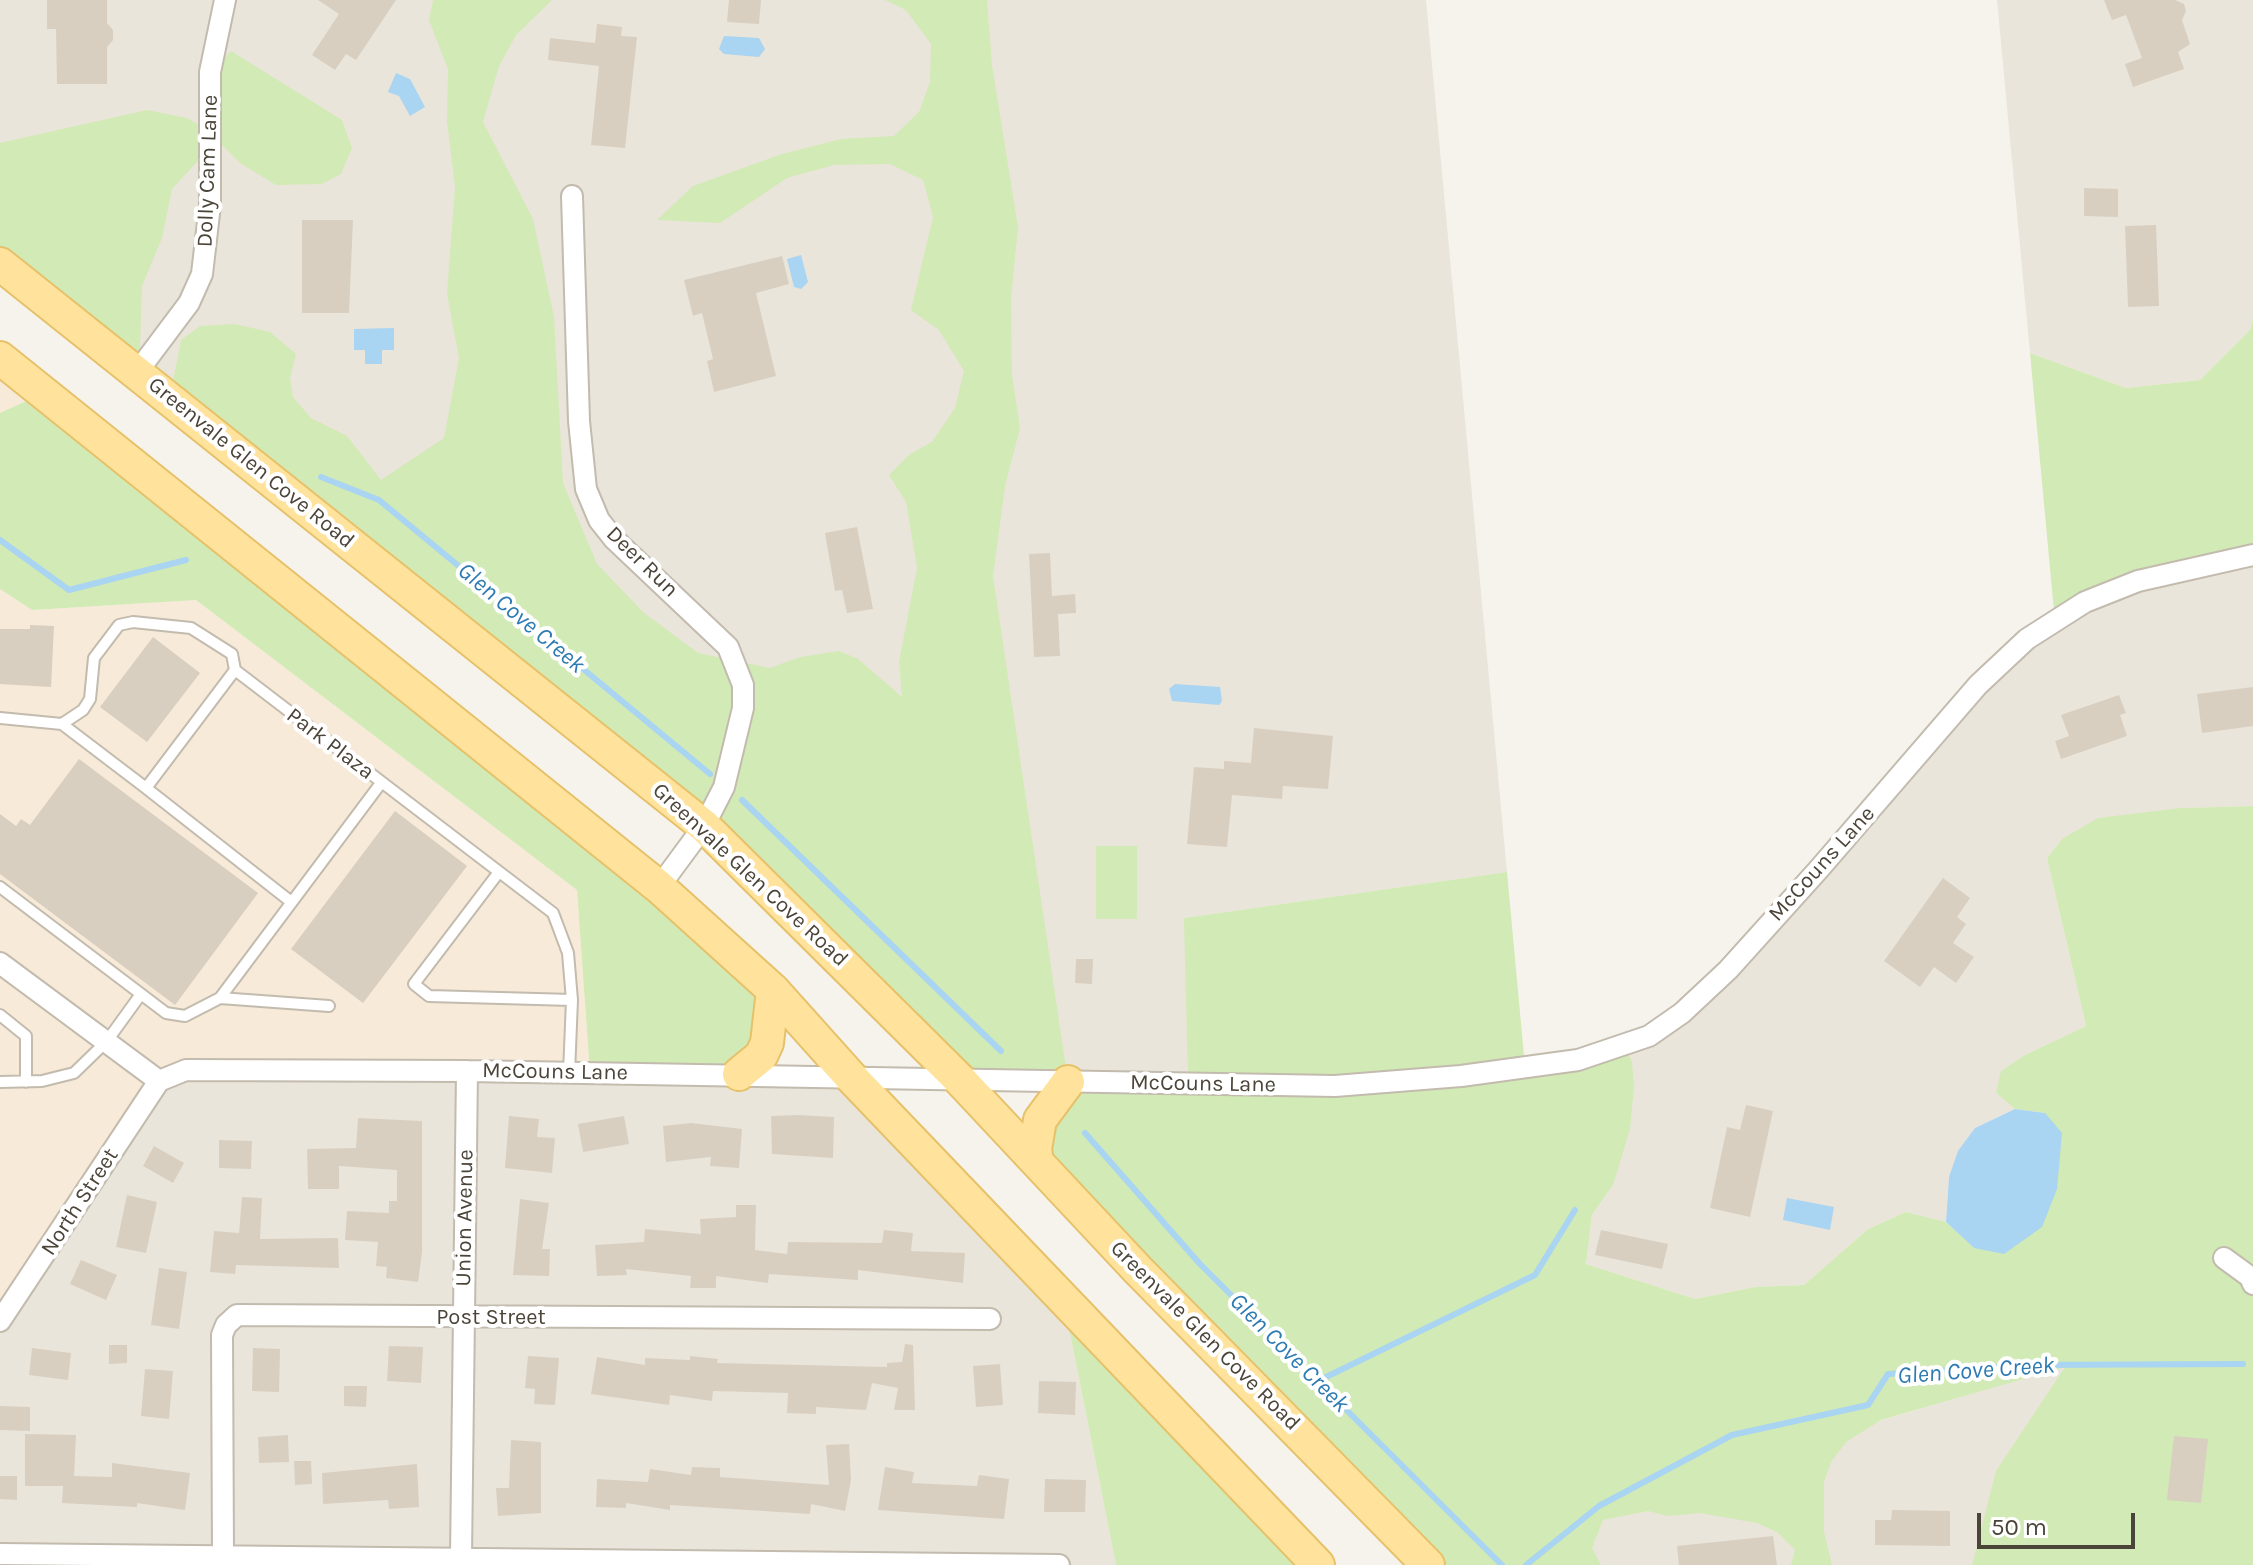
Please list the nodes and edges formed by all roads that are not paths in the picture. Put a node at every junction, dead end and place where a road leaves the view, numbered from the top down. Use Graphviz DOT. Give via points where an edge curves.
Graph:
graph roads {
  1 [pos="225,0"];
  2 [pos="572,196"];
  3 [pos="0,264"];
  4 [pos="0,358"];
  5 [pos="138,371"];
  6 [pos="2253,555"];
  7 [pos="235,670"];
  8 [pos="0,718"];
  9 [pos="62,724"];
  10 [pos="381,783"];
  11 [pos="146,788"];
  12 [pos="704,826"];
  13 [pos="499,872"];
  14 [pos="0,887"];
  15 [pos="659,887"];
  16 [pos="290,901"];
  17 [pos="0,963"];
  18 [pos="773,990"];
  19 [pos="141,994"];
  20 [pos="220,998"];
  21 [pos="572,1000"];
  22 [pos="329,1006"];
  23 [pos="0,1015"];
  24 [pos="107,1041"];
  25 [pos="467,1071"];
  26 [pos="569,1073"];
  27 [pos="739,1074"];
  28 [pos="850,1076"];
  29 [pos="159,1081"];
  30 [pos="961,1081"];
  31 [pos="0,1082"];
  32 [pos="26,1082"];
  33 [pos="1068,1082"];
  34 [pos="1037,1162"];
  35 [pos="2224,1258"];
  36 [pos="2253,1284"];
  37 [pos="463,1318"];
  38 [pos="990,1319"];
  39 [pos="0,1321"];
  40 [pos="0,1554"];
  41 [pos="223,1555"];
  42 [pos="461,1557"];
  43 [pos="652,1562"];
  44 [pos="1059,1565"];
  45 [pos="1318,1565"];
  46 [pos="1428,1565"];
  1 -- 5 [label="street, Dolly Cam Lane" via="210,72 210,205 202,274 189,303"];
  2 -- 12 [label="street, Deer Run" via="586,489 614,539 728,647 743,685 731,769"];
  3 -- 5 [label="main road, Greenvale Glen Cove Road"];
  4 -- 15 [label="main road"];
  5 -- 12 [label="main road, Greenvale Glen Cove Road"];
  6 -- 33 [label="street, McCouns Lane" via="2138,581 2085,602 2027,639 1978,685 1728,970 1682,1013 1625,1047 1578,1060 1335,1086"];
  7 -- 9 [label="lane, Park Plaza" via="232,654 191,628 148,622 119,625 94,658 90,699"];
  7 -- 10 [label="lane, Park Plaza"];
  7 -- 11 [label="lane"];
  8 -- 9 [label="lane"];
  9 -- 11 [label="lane"];
  10 -- 13 [label="lane, Park Plaza"];
  10 -- 16 [label="lane"];
  11 -- 16 [label="lane"];
  12 -- 15 [label="street, Deer Run"];
  12 -- 30 [label="main road, Greenvale Glen Cove Road"];
  13 -- 21 [label="lane, Park Plaza" via="553,913 568,953"];
  13 -- 21 [label="lane" via="414,984 429,996"];
  14 -- 19 [label="lane"];
  15 -- 18 [label="main road"];
  16 -- 20 [label="lane"];
  17 -- 24 [label="street"];
  18 -- 27 [label="main road" via="767,1043 761,1056"];
  18 -- 28 [label="main road"];
  19 -- 20 [label="lane" via="166,1013 185,1016"];
  19 -- 24 [label="lane"];
  20 -- 22 [label="lane"];
  21 -- 26 [label="lane, Park Plaza"];
  23 -- 32 [label="lane" via="26,1036"];
  24 -- 29 [label="street"];
  24 -- 32 [label="lane" via="74,1073"];
  25 -- 26 [label="street, McCouns Lane"];
  25 -- 29 [label="street, McCouns Lane" via="186,1070"];
  25 -- 37 [label="street, Union Avenue"];
  26 -- 27 [label="street, McCouns Lane"];
  27 -- 28 [label="street, McCouns Lane"];
  28 -- 30 [label="street, McCouns Lane"];
  28 -- 45 [label="main road"];
  29 -- 39 [label="street, North Street"];
  30 -- 33 [label="street, McCouns Lane"];
  30 -- 34 [label="main road, Greenvale Glen Cove Road"];
  31 -- 32 [label="lane"];
  33 -- 34 [label="main road" via="1040,1120"];
  34 -- 46 [label="main road, Greenvale Glen Cove Road"];
  35 -- 36 [label="street"];
  37 -- 38 [label="street, Post Street"];
  37 -- 41 [label="street, Post Street" via="237,1315 226,1325"];
  37 -- 42 [label="street, Union Avenue"];
  40 -- 41 [label="street"];
  41 -- 42 [label="street"];
  42 -- 43 [label="street"];
  43 -- 44 [label="street"];
}
